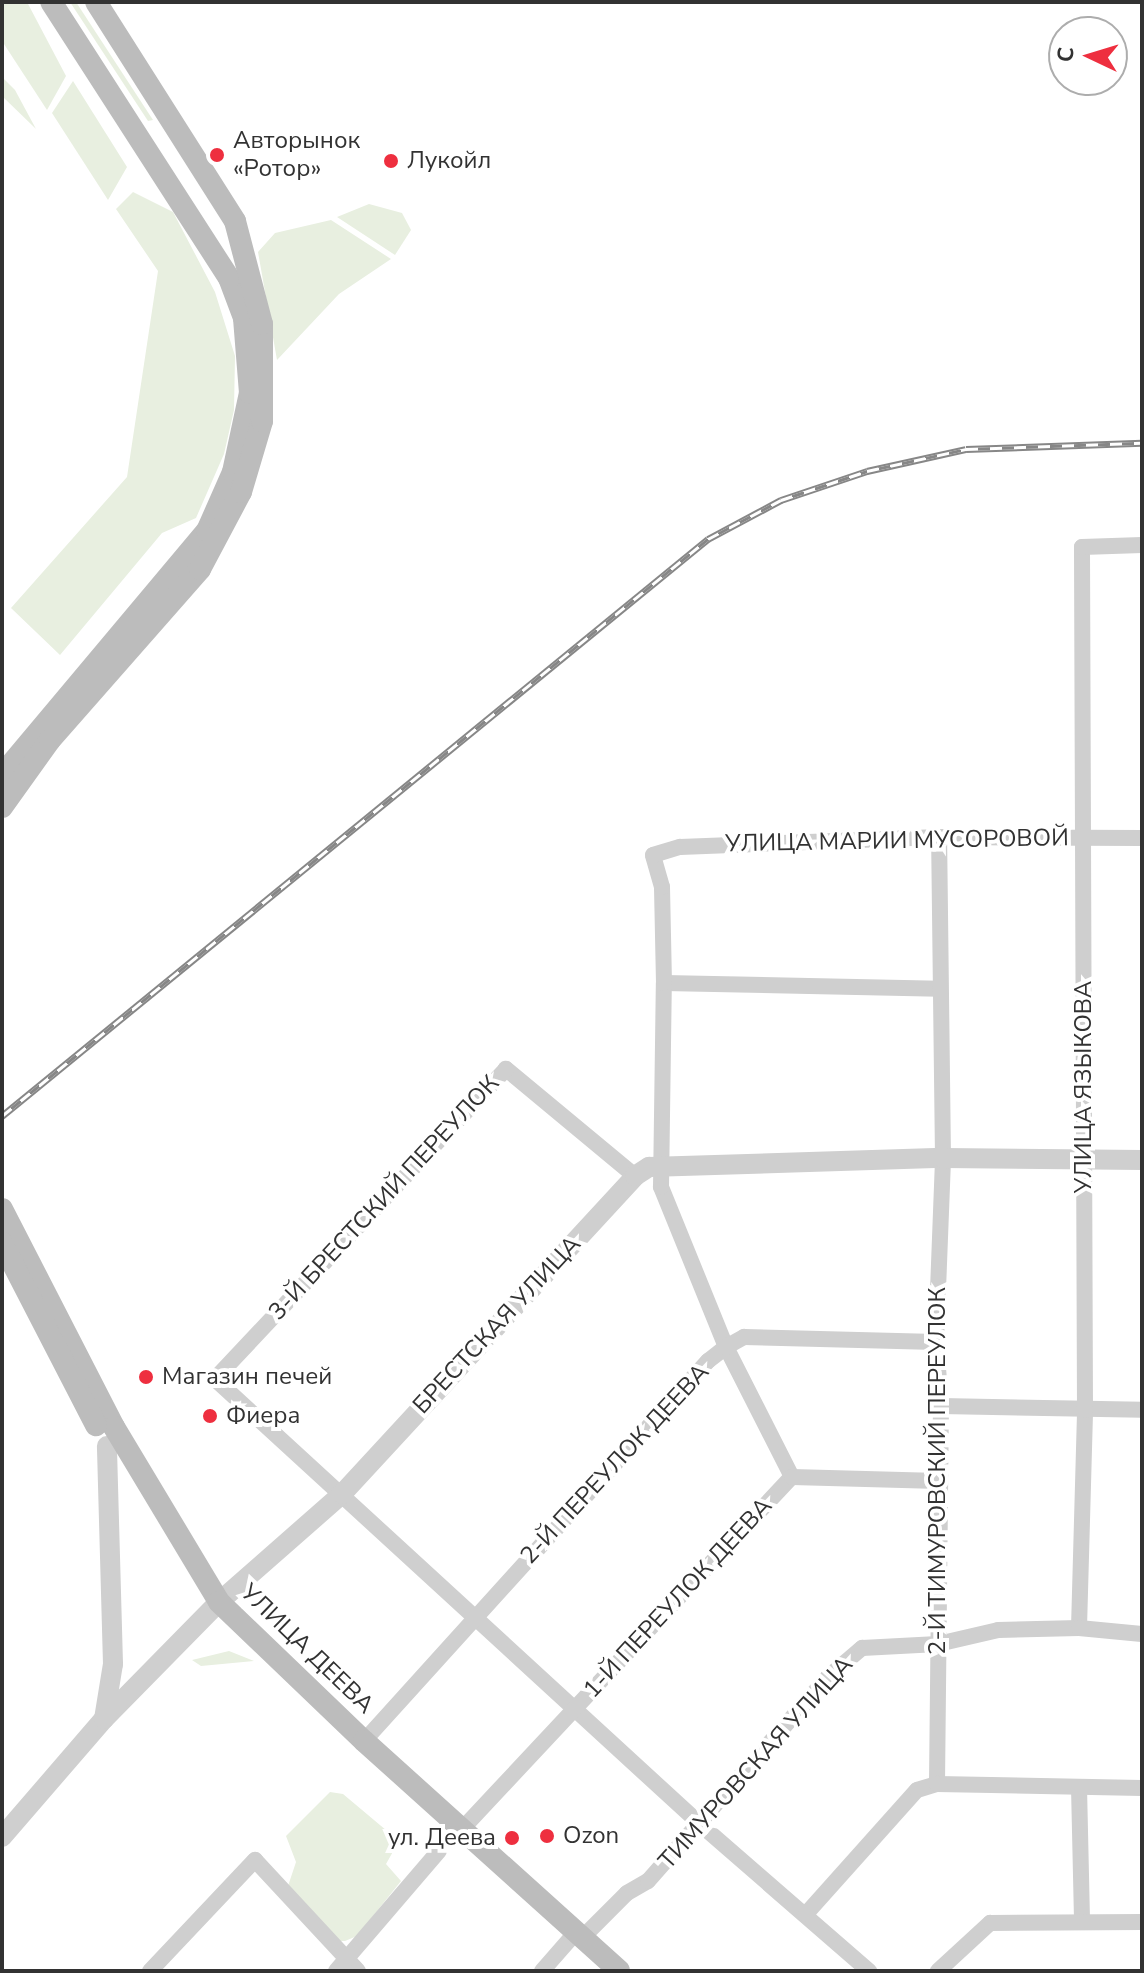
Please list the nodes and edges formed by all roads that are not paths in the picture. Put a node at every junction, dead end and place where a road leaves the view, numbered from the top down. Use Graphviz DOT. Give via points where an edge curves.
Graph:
graph roads {
  1 [pos="51,2"];
  2 [pos="96,2"];
  3 [pos="164,107"];
  4 [pos="134,128"];
  5 [pos="1142,545"];
  6 [pos="2,775"];
  7 [pos="2,807"];
  8 [pos="939,837"];
  9 [pos="1082,837"];
  10 [pos="1142,838"];
  11 [pos="664,983"];
  12 [pos="939,989"];
  13 [pos="943,1158"];
  14 [pos="1085,1159"];
  15 [pos="1142,1160"];
  16 [pos="658,1165"];
  17 [pos="635,1176"];
  18 [pos="2,1209"];
  19 [pos="2,1243"];
  20 [pos="936,1342"];
  21 [pos="726,1347"];
  22 [pos="941,1406"];
  23 [pos="1085,1410"];
  24 [pos="1142,1410"];
  25 [pos="107,1446"];
  26 [pos="792,1477"];
  27 [pos="939,1481"];
  28 [pos="342,1494"];
  29 [pos="219,1602"];
  30 [pos="476,1616"];
  31 [pos="1079,1628"];
  32 [pos="1142,1634"];
  33 [pos="938,1644"];
  34 [pos="575,1706"];
  35 [pos="104,1719"];
  36 [pos="364,1741"];
  37 [pos="937,1784"];
  38 [pos="1079,1787"];
  39 [pos="1142,1788"];
  40 [pos="701,1825"];
  41 [pos="464,1827"];
  42 [pos="2,1837"];
  43 [pos="439,1851"];
  44 [pos="806,1914"];
  45 [pos="1082,1921"];
  46 [pos="1142,1922"];
  47 [pos="580,1934"];
  48 [pos="347,1967"];
  49 [pos="150,1971"];
  50 [pos="542,1971"];
  51 [pos="619,1971"];
  52 [pos="869,1971"];
  53 [pos="938,1971"];
  1 -- 4 [label="main road"];
  2 -- 3 [label="main road"];
  3 -- 4 [label="main road" via="161,130 150,134"];
  3 -- 7 [label="main road" via="226,202 241,240 262,324 262,421 241,492 200,569 50,740"];
  4 -- 6 [label="main road" via="229,278 250,355 241,444 207,531"];
  5 -- 9 [label="street, УЛИЦА ЯЗЫКОВА" via="1082,547"];
  8 -- 9 [label="street, УЛИЦА МАРИИ МУСОРОВОЙ"];
  8 -- 11 [label="street, УЛИЦА МАРИИ МУСОРОВОЙ" via="680,847 653,855 662,887"];
  8 -- 12 [label="street, 2-Й ТИМУРОВСКИЙ ПЕРЕУЛОК"];
  9 -- 10 [label="street, УЛИЦА МАРИИ МУСОРОВОЙ"];
  9 -- 14 [label="street, УЛИЦА ЯЗЫКОВА"];
  11 -- 12 [label="street"];
  11 -- 16 [label="street"];
  12 -- 13 [label="street, 2-Й ТИМУРОВСКИЙ ПЕРЕУЛОК"];
  13 -- 14 [label="street, БРЕСТСКАЯ УЛИЦА"];
  13 -- 16 [label="street, БРЕСТСКАЯ УЛИЦА"];
  13 -- 20 [label="street, 2-Й ТИМУРОВСКИЙ ПЕРЕУЛОК"];
  14 -- 15 [label="street, БРЕСТСКАЯ УЛИЦА"];
  14 -- 23 [label="street, УЛИЦА ЯЗЫКОВА"];
  16 -- 17 [label="street, БРЕСТСКАЯ УЛИЦА"];
  16 -- 21 [label="street" via="661,1187"];
  17 -- 28 [label="street, БРЕСТСКАЯ УЛИЦА"];
  17 -- 28 [label="street, 3-Й БРЕСТСКИЙ ПЕРЕУЛОК" via="506,1069 434,1140 215,1379"];
  18 -- 29 [label="main road, УЛИЦА ДЕЕВА" via="114,1427"];
  19 -- 25 [label="main road"];
  20 -- 21 [label="street, 2-Й ПЕРЕУЛОК ДЕЕВА" via="744,1337"];
  20 -- 22 [label="street, 2-Й ТИМУРОВСКИЙ ПЕРЕУЛОК"];
  21 -- 26 [label="street"];
  21 -- 30 [label="street, 2-Й ПЕРЕУЛОК ДЕЕВА"];
  22 -- 23 [label="street"];
  22 -- 27 [label="street, 2-Й ТИМУРОВСКИЙ ПЕРЕУЛОК"];
  23 -- 24 [label="street"];
  23 -- 31 [label="street, УЛИЦА ЯЗЫКОВА"];
  25 -- 29 [label="main road" via="183,1569"];
  25 -- 35 [label="street" via="113,1664"];
  26 -- 27 [label="street, 1-Й ПЕРЕУЛОК ДЕЕВА"];
  26 -- 34 [label="street, 1-Й ПЕРЕУЛОК ДЕЕВА"];
  27 -- 33 [label="street, 2-Й ТИМУРОВСКИЙ ПЕРЕУЛОК"];
  28 -- 29 [label="street, БРЕСТСКАЯ УЛИЦА"];
  28 -- 30 [label="street"];
  29 -- 35 [label="street, БРЕСТСКАЯ УЛИЦА"];
  29 -- 36 [label="main road, УЛИЦА ДЕЕВА"];
  30 -- 34 [label="street"];
  30 -- 36 [label="street, 2-Й ПЕРЕУЛОК ДЕЕВА"];
  31 -- 32 [label="street, ТИМУРОВСКАЯ УЛИЦА"];
  31 -- 33 [label="street, ТИМУРОВСКАЯ УЛИЦА" via="998,1630"];
  33 -- 37 [label="street, 2-Й ТИМУРОВСКИЙ ПЕРЕУЛОК"];
  33 -- 40 [label="street, ТИМУРОВСКАЯ УЛИЦА" via="862,1648 828,1677"];
  34 -- 40 [label="street"];
  34 -- 41 [label="street, 1-Й ПЕРЕУЛОК ДЕЕВА"];
  35 -- 42 [label="street, БРЕСТСКАЯ УЛИЦА"];
  36 -- 41 [label="main road, УЛИЦА ДЕЕВА"];
  37 -- 38 [label="street"];
  37 -- 44 [label="street" via="917,1790"];
  38 -- 39 [label="street"];
  38 -- 45 [label="street"];
  40 -- 44 [label="street"];
  40 -- 47 [label="street, ТИМУРОВСКАЯ УЛИЦА"];
  41 -- 47 [label="main road, УЛИЦА ДЕЕВА"];
  43 -- 48 [label="street"];
  44 -- 52 [label="street"];
  45 -- 46 [label="street"];
  45 -- 53 [label="street" via="990,1923"];
  47 -- 50 [label="street, ТИМУРОВСКАЯ УЛИЦА"];
  47 -- 51 [label="main road, УЛИЦА ДЕЕВА"];
  48 -- 49 [label="street" via="255,1860"];
}
